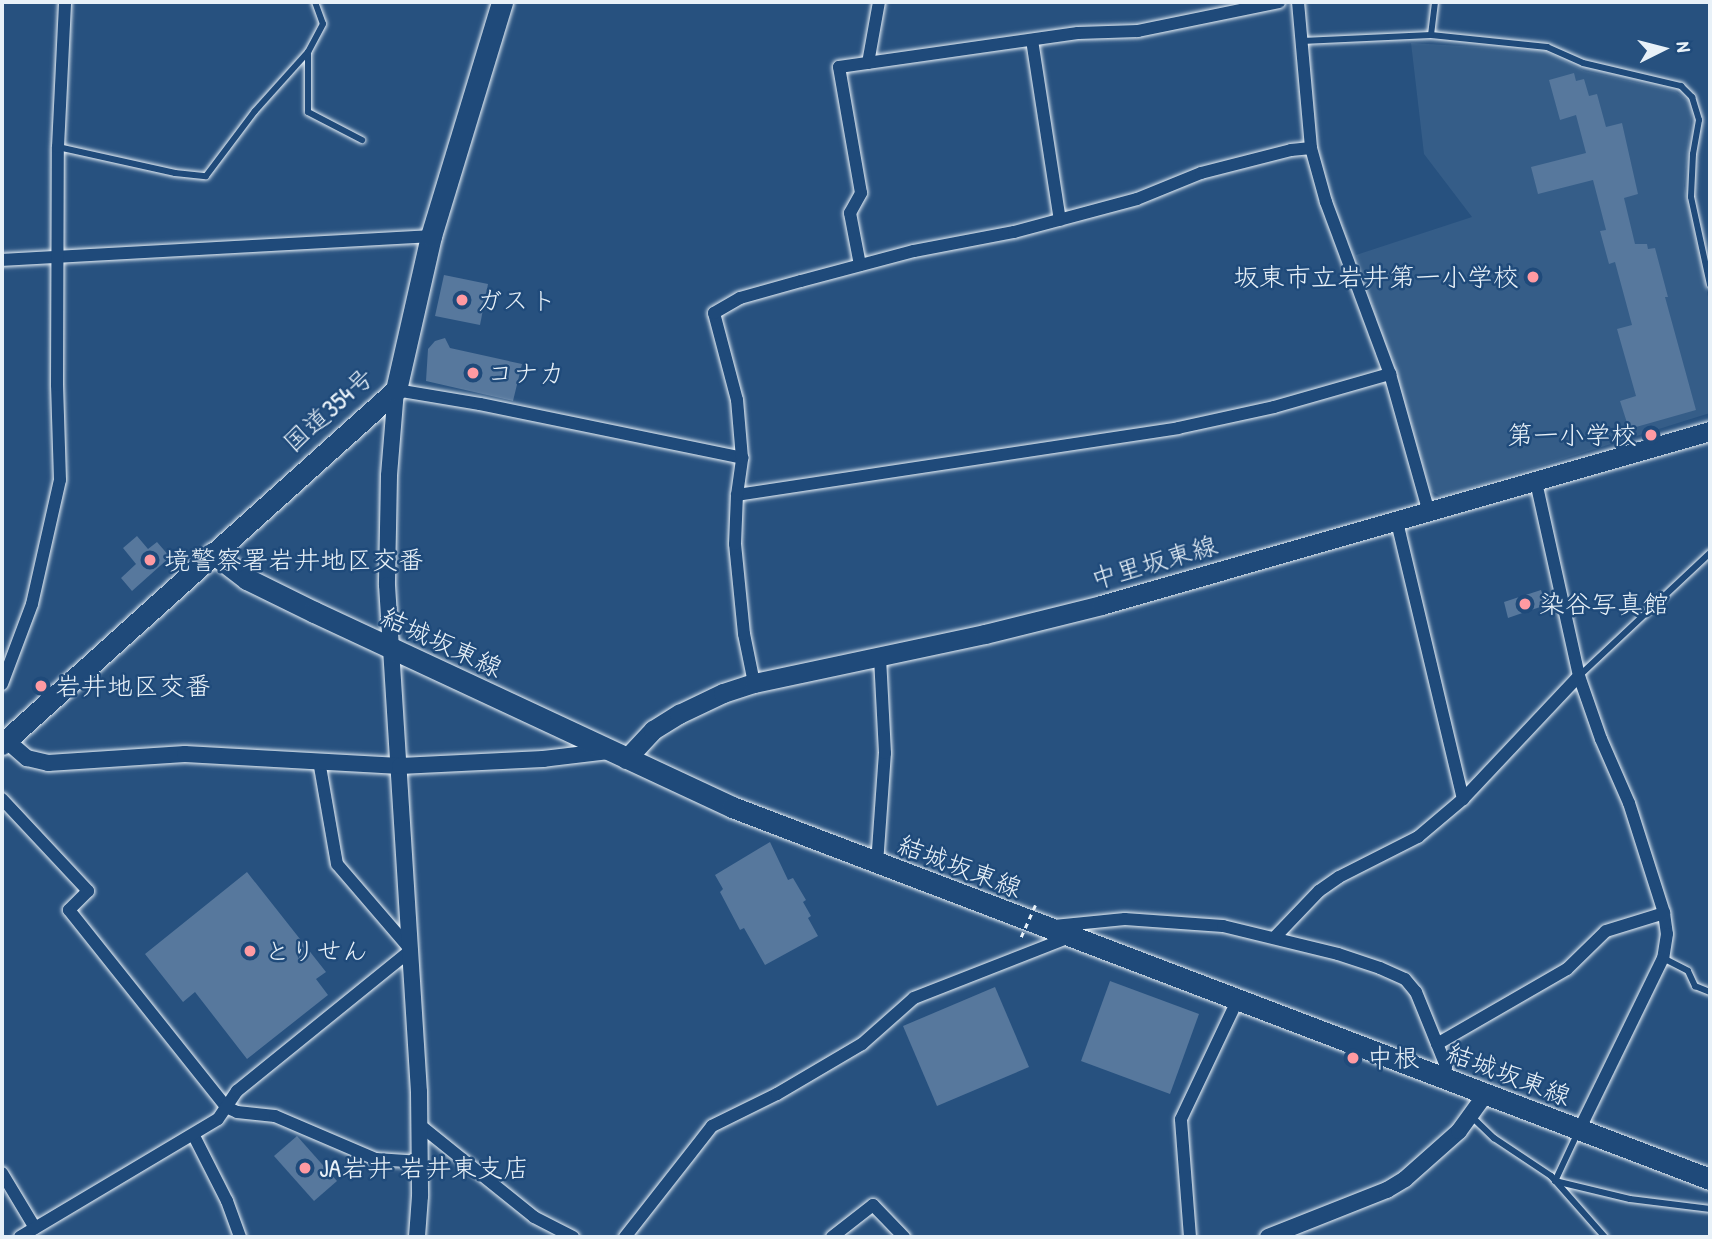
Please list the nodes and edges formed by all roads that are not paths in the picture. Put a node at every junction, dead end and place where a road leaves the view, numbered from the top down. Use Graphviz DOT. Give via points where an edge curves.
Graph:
graph roads {
  1 [pos="65,2"];
  2 [pos="315,2"];
  3 [pos="502,2"];
  4 [pos="878,2"];
  5 [pos="1279,2"];
  6 [pos="1298,2"];
  7 [pos="1435,2"];
  8 [pos="1431,35"];
  9 [pos="1032,40"];
  10 [pos="1301,41"];
  11 [pos="308,52"];
  12 [pos="868,63"];
  13 [pos="362,139"];
  14 [pos="58,147"];
  15 [pos="1311,148"];
  16 [pos="1060,220"];
  17 [pos="431,236"];
  18 [pos="58,257"];
  19 [pos="2,260"];
  20 [pos="860,265"];
  21 [pos="1710,285"];
  22 [pos="1390,374"];
  23 [pos="396,390"];
  24 [pos="1710,431"];
  25 [pos="742,458"];
  26 [pos="1536,482"];
  27 [pos="737,495"];
  28 [pos="1429,513"];
  29 [pos="1396,522"];
  30 [pos="213,553"];
  31 [pos="1710,553"];
  32 [pos="391,649"];
  33 [pos="880,656"];
  34 [pos="1579,676"];
  35 [pos="754,683"];
  36 [pos="2,684"];
  37 [pos="3,739"];
  38 [pos="618,755"];
  39 [pos="319,761"];
  40 [pos="400,766"];
  41 [pos="2,799"];
  42 [pos="1463,799"];
  43 [pos="877,864"];
  44 [pos="1664,913"];
  45 [pos="1044,928"];
  46 [pos="1070,937"];
  47 [pos="1275,937"];
  48 [pos="411,950"];
  49 [pos="1663,958"];
  50 [pos="1710,992"];
  51 [pos="1237,1001"];
  52 [pos="1437,1044"];
  53 [pos="1445,1080"];
  54 [pos="1485,1094"];
  55 [pos="226,1107"];
  56 [pos="1471,1116"];
  57 [pos="421,1126"];
  58 [pos="1579,1130"];
  59 [pos="194,1136"];
  60 [pos="421,1162"];
  61 [pos="2,1173"];
  62 [pos="1710,1179"];
  63 [pos="1555,1181"];
  64 [pos="1710,1209"];
  65 [pos="35,1228"];
  66 [pos="20,1237"];
  67 [pos="240,1237"];
  68 [pos="417,1237"];
  69 [pos="573,1237"];
  70 [pos="625,1237"];
  71 [pos="832,1237"];
  72 [pos="904,1237"];
  73 [pos="1190,1237"];
  74 [pos="1268,1237"];
  75 [pos="1605,1237"];
  1 -- 14 [label="street"];
  2 -- 11 [label="lane" via="323,24"];
  3 -- 17 [label="main road, 国道354号"];
  4 -- 12 [label="street"];
  5 -- 9 [label="street" via="1138,31"];
  6 -- 10 [label="street"];
  7 -- 8 [label="lane"];
  8 -- 10 [label="lane"];
  8 -- 21 [label="lane" via="1547,47 1583,63 1681,86 1692,97 1699,120 1691,197"];
  9 -- 12 [label="street"];
  9 -- 16 [label="street"];
  10 -- 15 [label="street"];
  11 -- 13 [label="lane" via="308,112"];
  11 -- 14 [label="lane" via="206,176"];
  12 -- 20 [label="street" via="839,67 861,193 850,213"];
  14 -- 18 [label="street"];
  15 -- 16 [label="street" via="1202,173 1137,199"];
  15 -- 22 [label="street" via="1326,202"];
  16 -- 20 [label="street"];
  17 -- 18 [label="street"];
  17 -- 23 [label="main road, 国道354号"];
  18 -- 19 [label="street"];
  18 -- 36 [label="street" via="60,480 32,604"];
  20 -- 25 [label="street" via="740,298 713,313 737,400"];
  22 -- 27 [label="street" via="1178,428"];
  22 -- 28 [label="street"];
  23 -- 25 [label="street"];
  23 -- 30 [label="main road, 国道354号"];
  23 -- 32 [label="street" via="387,538"];
  24 -- 26 [label="main road, 中里坂東線"];
  25 -- 27 [label="street"];
  26 -- 28 [label="main road, 中里坂東線"];
  26 -- 34 [label="street"];
  27 -- 35 [label="street" via="744,634"];
  28 -- 29 [label="main road, 中里坂東線"];
  29 -- 33 [label="main road, 中里坂東線" via="1101,604"];
  29 -- 42 [label="street"];
  30 -- 32 [label="main road, 結城坂東線" via="247,579"];
  30 -- 37 [label="main road, 国道354号"];
  31 -- 34 [label="lane"];
  32 -- 38 [label="main road, 結城坂東線"];
  32 -- 40 [label="street"];
  33 -- 35 [label="main road, 中里坂東線"];
  33 -- 43 [label="street" via="885,753"];
  34 -- 42 [label="street"];
  34 -- 44 [label="street" via="1629,803"];
  35 -- 38 [label="main road, 中里坂東線" via="723,692 659,725"];
  37 -- 39 [label="street" via="27,758 48,763 185,754"];
  38 -- 40 [label="street"];
  38 -- 43 [label="main road, 結城坂東線" via="732,807"];
  39 -- 40 [label="street"];
  39 -- 48 [label="street" via="337,864"];
  40 -- 48 [label="street"];
  41 -- 55 [label="street" via="88,891 69,910"];
  42 -- 47 [label="street" via="1418,838 1319,891"];
  43 -- 45 [label="main road, 結城坂東線"];
  44 -- 49 [label="street"];
  44 -- 52 [label="street" via="1606,931 1567,969"];
  45 -- 46 [label="main road, 結城坂東線"];
  45 -- 47 [label="street" via="1125,919 1223,926"];
  46 -- 51 [label="main road, 結城坂東線"];
  46 -- 70 [label="street" via="914,998 862,1044 712,1126"];
  47 -- 52 [label="street" via="1405,979 1416,992"];
  48 -- 55 [label="street" via="237,1091"];
  48 -- 57 [label="street"];
  49 -- 50 [label="lane" via="1688,971 1695,986"];
  49 -- 58 [label="street"];
  51 -- 53 [label="main road, 結城坂東線"];
  51 -- 73 [label="street" via="1181,1119"];
  52 -- 53 [label="street" via="1446,1066"];
  53 -- 54 [label="main road, 結城坂東線"];
  54 -- 56 [label="street"];
  54 -- 58 [label="main road, 結城坂東線"];
  55 -- 59 [label="street" via="218,1119"];
  55 -- 60 [label="street" via="275,1116 376,1158"];
  56 -- 63 [label="lane"];
  56 -- 74 [label="street" via="1440,1150 1396,1184"];
  57 -- 60 [label="street"];
  57 -- 69 [label="street" via="534,1217"];
  58 -- 62 [label="main road, 結城坂東線"];
  58 -- 63 [label="lane"];
  59 -- 65 [label="street"];
  59 -- 67 [label="street"];
  60 -- 68 [label="street"];
  61 -- 65 [label="street"];
  63 -- 64 [label="lane" via="1630,1199"];
  63 -- 75 [label="lane"];
  65 -- 66 [label="street"];
  71 -- 72 [label="street" via="873,1205"];
}
